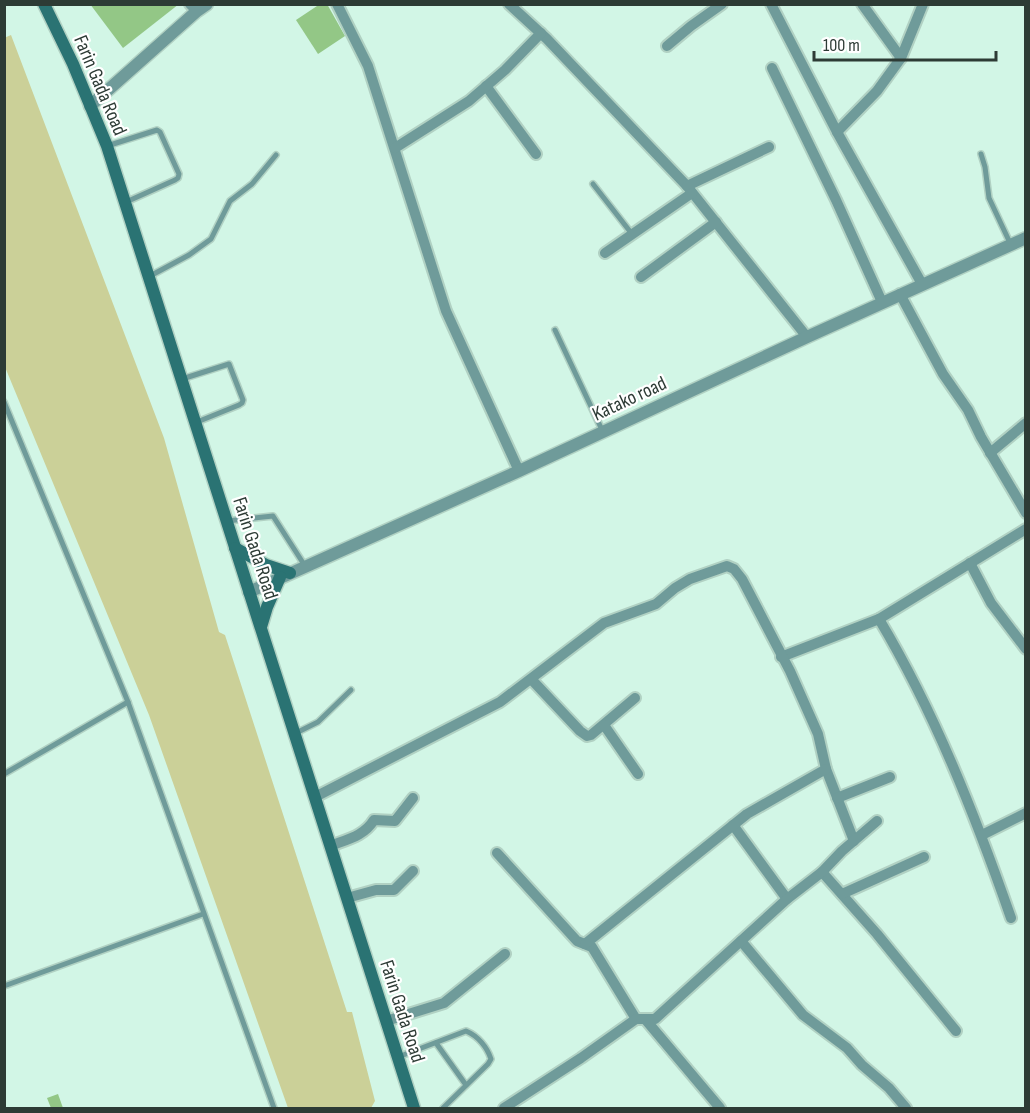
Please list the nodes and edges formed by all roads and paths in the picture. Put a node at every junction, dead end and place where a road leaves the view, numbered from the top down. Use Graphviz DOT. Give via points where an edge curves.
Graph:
graph roads {
  1 [pos="44,4"];
  2 [pos="337,4"];
  3 [pos="509,4"];
  4 [pos="722,4"];
  5 [pos="771,4"];
  6 [pos="862,4"];
  7 [pos="923,4"];
  8 [pos="198,7"];
  9 [pos="541,33"];
  10 [pos="667,46"];
  11 [pos="901,58"];
  12 [pos="771,68"];
  13 [pos="486,86"];
  14 [pos="90,106"];
  15 [pos="837,132"];
  16 [pos="107,146"];
  17 [pos="769,147"];
  18 [pos="395,148"];
  19 [pos="536,154"];
  20 [pos="981,154"];
  21 [pos="276,155"];
  22 [pos="592,184"];
  23 [pos="689,189"];
  24 [pos="125,203"];
  25 [pos="716,222"];
  26 [pos="632,234"];
  27 [pos="1026,238"];
  28 [pos="1011,245"];
  29 [pos="605,253"];
  30 [pos="148,276"];
  31 [pos="641,277"];
  32 [pos="922,284"];
  33 [pos="900,294"];
  34 [pos="882,302"];
  35 [pos="555,330"];
  36 [pos="807,337"];
  37 [pos="181,380"];
  38 [pos="4,402"];
  39 [pos="195,423"];
  40 [pos="1026,423"];
  41 [pos="603,432"];
  42 [pos="990,453"];
  43 [pos="519,471"];
  44 [pos="1026,513"];
  45 [pos="227,521"];
  46 [pos="1026,529"];
  47 [pos="235,548"];
  48 [pos="970,563"];
  49 [pos="305,566"];
  50 [pos="285,575"];
  51 [pos="249,592"];
  52 [pos="879,619"];
  53 [pos="261,628"];
  54 [pos="1026,649"];
  55 [pos="781,657"];
  56 [pos="532,680"];
  57 [pos="351,690"];
  58 [pos="635,698"];
  59 [pos="128,702"];
  60 [pos="604,724"];
  61 [pos="295,734"];
  62 [pos="826,769"];
  63 [pos="4,774"];
  64 [pos="638,774"];
  65 [pos="890,777"];
  66 [pos="315,797"];
  67 [pos="413,798"];
  68 [pos="837,798"];
  69 [pos="1026,813"];
  70 [pos="877,821"];
  71 [pos="733,825"];
  72 [pos="982,835"];
  73 [pos="854,841"];
  74 [pos="330,846"];
  75 [pos="497,853"];
  76 [pos="924,857"];
  77 [pos="413,872"];
  78 [pos="822,872"];
  79 [pos="842,894"];
  80 [pos="347,898"];
  81 [pos="787,899"];
  82 [pos="203,914"];
  83 [pos="1011,918"];
  84 [pos="741,941"];
  85 [pos="585,944"];
  86 [pos="505,954"];
  87 [pos="4,986"];
  88 [pos="641,1019"];
  89 [pos="386,1021"];
  90 [pos="956,1031"];
  91 [pos="436,1043"];
  92 [pos="398,1057"];
  93 [pos="466,1086"];
  94 [pos="274,1108"];
  95 [pos="414,1108"];
  96 [pos="442,1108"];
  97 [pos="504,1108"];
  98 [pos="720,1108"];
  99 [pos="906,1108"];
  1 -- 14 [label="main road, Farin Gada Road"];
  2 -- 18 [label="street" via="369,66"];
  3 -- 9 [label="street"];
  4 -- 10 [label="street"];
  5 -- 15 [label="street"];
  6 -- 11 [label="street"];
  7 -- 11 [label="street"];
  8 -- 14 [label="street"];
  9 -- 13 [label="street"];
  9 -- 23 [label="street"];
  11 -- 15 [label="street" via="877,91"];
  12 -- 34 [label="street"];
  13 -- 18 [label="street"];
  13 -- 19 [label="street"];
  14 -- 16 [label="main road, Farin Gada Road"];
  15 -- 32 [label="street"];
  16 -- 24 [label="main road, Farin Gada Road"];
  16 -- 24 [label="lane" via="157,130 178,174 175,180"];
  17 -- 23 [label="street"];
  18 -- 43 [label="street" via="446,311"];
  20 -- 28 [label="lane" via="989,198"];
  21 -- 30 [label="lane" via="252,184 230,201 211,239"];
  22 -- 26 [label="lane"];
  23 -- 25 [label="street"];
  23 -- 26 [label="street"];
  24 -- 30 [label="main road, Farin Gada Road"];
  25 -- 31 [label="street"];
  25 -- 36 [label="street"];
  26 -- 29 [label="street"];
  27 -- 28 [label="street, Katako road"];
  28 -- 32 [label="street, Katako road"];
  30 -- 37 [label="main road, Farin Gada Road"];
  32 -- 33 [label="street, Katako road"];
  33 -- 34 [label="street, Katako road"];
  33 -- 42 [label="street"];
  34 -- 36 [label="street, Katako road"];
  35 -- 41 [label="lane"];
  36 -- 41 [label="street, Katako road"];
  37 -- 39 [label="main road, Farin Gada Road"];
  37 -- 39 [label="lane" via="229,364 243,400 242,404"];
  38 -- 59 [label="lane"];
  39 -- 45 [label="main road, Farin Gada Road"];
  40 -- 42 [label="street"];
  41 -- 43 [label="street, Katako road"];
  42 -- 44 [label="street"];
  43 -- 49 [label="street, Katako road"];
  45 -- 47 [label="main road, Farin Gada Road"];
  45 -- 49 [label="lane" via="273,516"];
  46 -- 48 [label="street"];
  47 -- 50 [label="main road"];
  47 -- 51 [label="main road, Farin Gada Road"];
  48 -- 52 [label="street"];
  48 -- 54 [label="street" via="991,603"];
  49 -- 50 [label="street, Katako road"];
  50 -- 51 [label="street, Katako road"];
  50 -- 53 [label="main road" via="267,607"];
  51 -- 53 [label="main road, Farin Gada Road"];
  52 -- 55 [label="street"];
  52 -- 72 [label="street" via="907,665"];
  53 -- 61 [label="main road, Farin Gada Road"];
  55 -- 56 [label="street" via="742,579 727,566 690,579 656,604 604,623"];
  55 -- 62 [label="street" via="818,734"];
  56 -- 60 [label="street" via="587,736"];
  56 -- 66 [label="street" via="450,729"];
  57 -- 61 [label="lane" via="318,722"];
  58 -- 60 [label="street"];
  59 -- 63 [label="lane"];
  59 -- 82 [label="lane"];
  60 -- 64 [label="street"];
  61 -- 66 [label="main road, Farin Gada Road"];
  62 -- 68 [label="street"];
  62 -- 71 [label="street"];
  65 -- 68 [label="street"];
  66 -- 74 [label="main road, Farin Gada Road"];
  67 -- 74 [label="street" via="395,821 374,820 361,835"];
  68 -- 73 [label="street"];
  69 -- 72 [label="street"];
  70 -- 73 [label="street"];
  71 -- 81 [label="street"];
  71 -- 85 [label="street"];
  72 -- 83 [label="street"];
  73 -- 78 [label="street"];
  74 -- 80 [label="main road, Farin Gada Road"];
  75 -- 85 [label="street" via="577,941"];
  76 -- 79 [label="street"];
  77 -- 80 [label="street" via="394,890 376,890"];
  78 -- 79 [label="street"];
  78 -- 81 [label="street"];
  79 -- 90 [label="street"];
  80 -- 89 [label="main road, Farin Gada Road"];
  81 -- 84 [label="street"];
  82 -- 87 [label="lane"];
  82 -- 94 [label="lane"];
  84 -- 88 [label="street" via="655,1019"];
  84 -- 99 [label="street" via="803,1015 847,1048"];
  85 -- 88 [label="street" via="592,947"];
  86 -- 89 [label="street" via="444,1003"];
  88 -- 97 [label="street"];
  88 -- 98 [label="street"];
  89 -- 92 [label="main road, Farin Gada Road"];
  91 -- 92 [label="lane"];
  91 -- 93 [label="lane"];
  91 -- 93 [label="lane" via="466,1032 474,1034 489,1051 491,1059"];
  92 -- 95 [label="main road, Farin Gada Road"];
  93 -- 96 [label="lane"];
}
